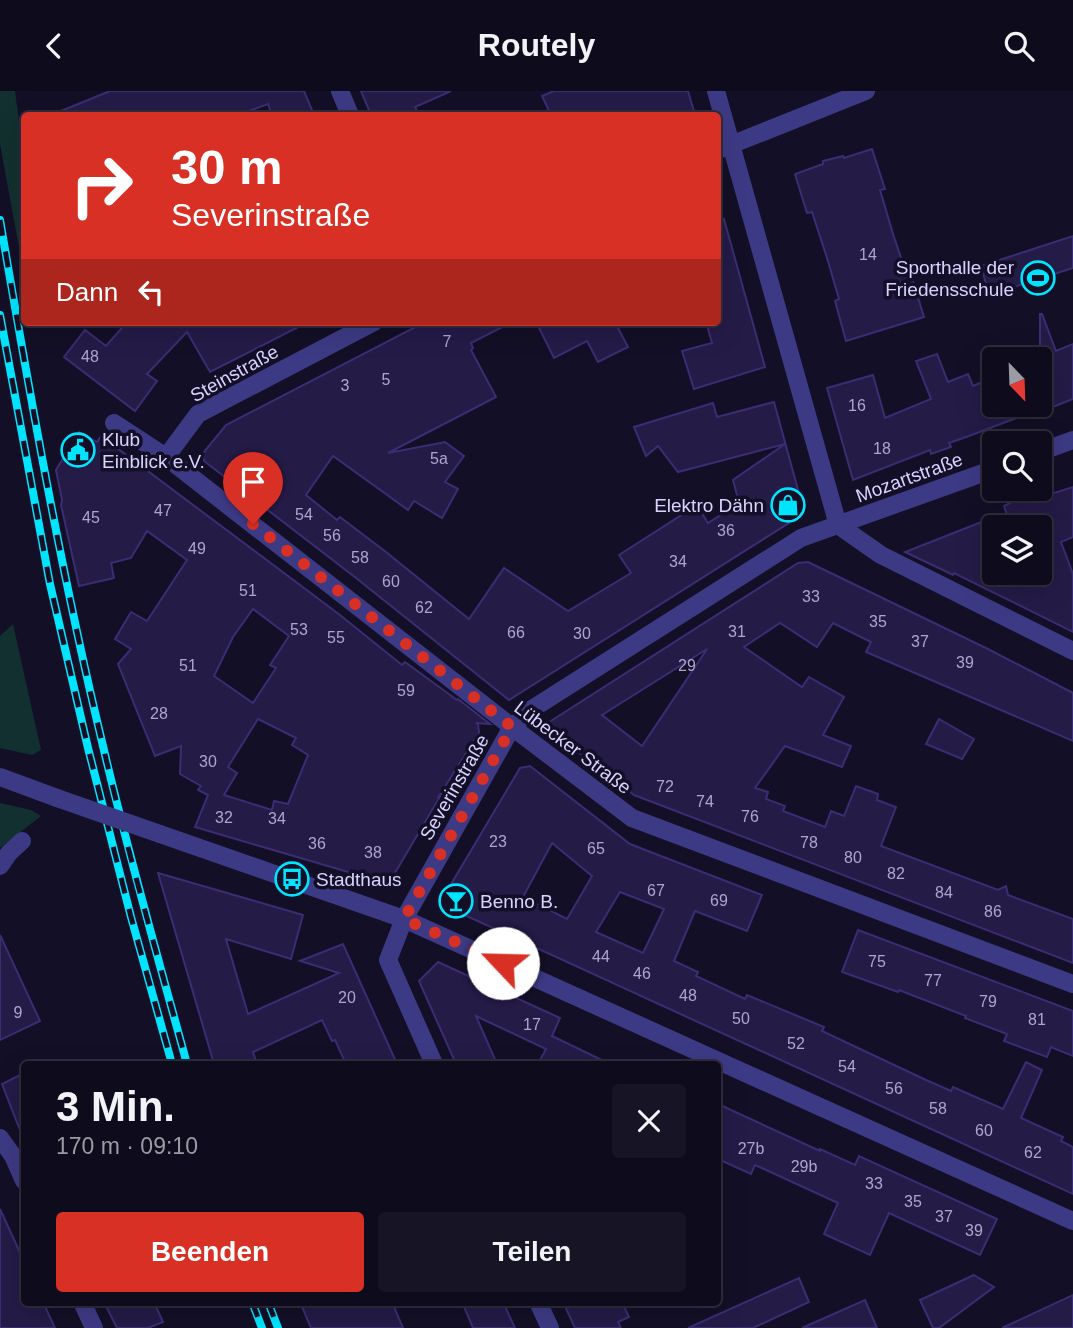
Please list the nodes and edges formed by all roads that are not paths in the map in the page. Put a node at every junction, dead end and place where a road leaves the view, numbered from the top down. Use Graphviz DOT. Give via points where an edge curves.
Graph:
graph roads {
  1 [pos="340,91"];
  2 [pos="716,91"];
  3 [pos="866,91"];
  4 [pos="349,112"];
  5 [pos="719,112"];
  6 [pos="721,126"];
  7 [pos="724,147"];
  8 [pos="366,326"];
  9 [pos="114,423"];
  10 [pos="1073,440"];
  11 [pos="1052,448"];
  12 [pos="166,457"];
  13 [pos="982,473"];
  14 [pos="838,525"];
  15 [pos="1073,651"];
  16 [pos="512,727"];
  17 [pos="0,777"];
  18 [pos="22,841"];
  19 [pos="0,866"];
  20 [pos="404,919"];
  21 [pos="1073,984"];
  22 [pos="433,1061"];
  23 [pos="719,1061"];
  24 [pos="721,1062"];
  25 [pos="0,1138"];
  26 [pos="21,1174"];
  27 [pos="1073,1221"];
  28 [pos="84,1306"];
  29 [pos="540,1306"];
  30 [pos="94,1328"];
  31 [pos="550,1328"];
  1 -- 4 [label="street"];
  2 -- 5 [label="street"];
  3 -- 7 [label="street"];
  6 -- 7 [label="street"];
  7 -- 14 [label="street"];
  8 -- 12 [label="street, Steinstraße" via="198,414"];
  9 -- 12 [label="street, Lübecker Straße"];
  10 -- 11 [label="street"];
  12 -- 16 [label="street, Lübecker Straße"];
  13 -- 14 [label="street, Mozartstraße"];
  14 -- 15 [label="street" via="881,555"];
  14 -- 16 [label="street, Severinstraße" via="801,538 532,709"];
  16 -- 20 [label="street, Severinstraße"];
  16 -- 21 [label="street, Lübecker Straße" via="632,818"];
  17 -- 20 [label="street, bridge"];
  18 -- 19 [label="street"];
  20 -- 22 [label="street, Severinstraße" via="388,960"];
  20 -- 23 [label="street"];
  24 -- 27 [label="street"];
  25 -- 26 [label="street"];
  28 -- 30 [label="street"];
  29 -- 31 [label="street"];
}
